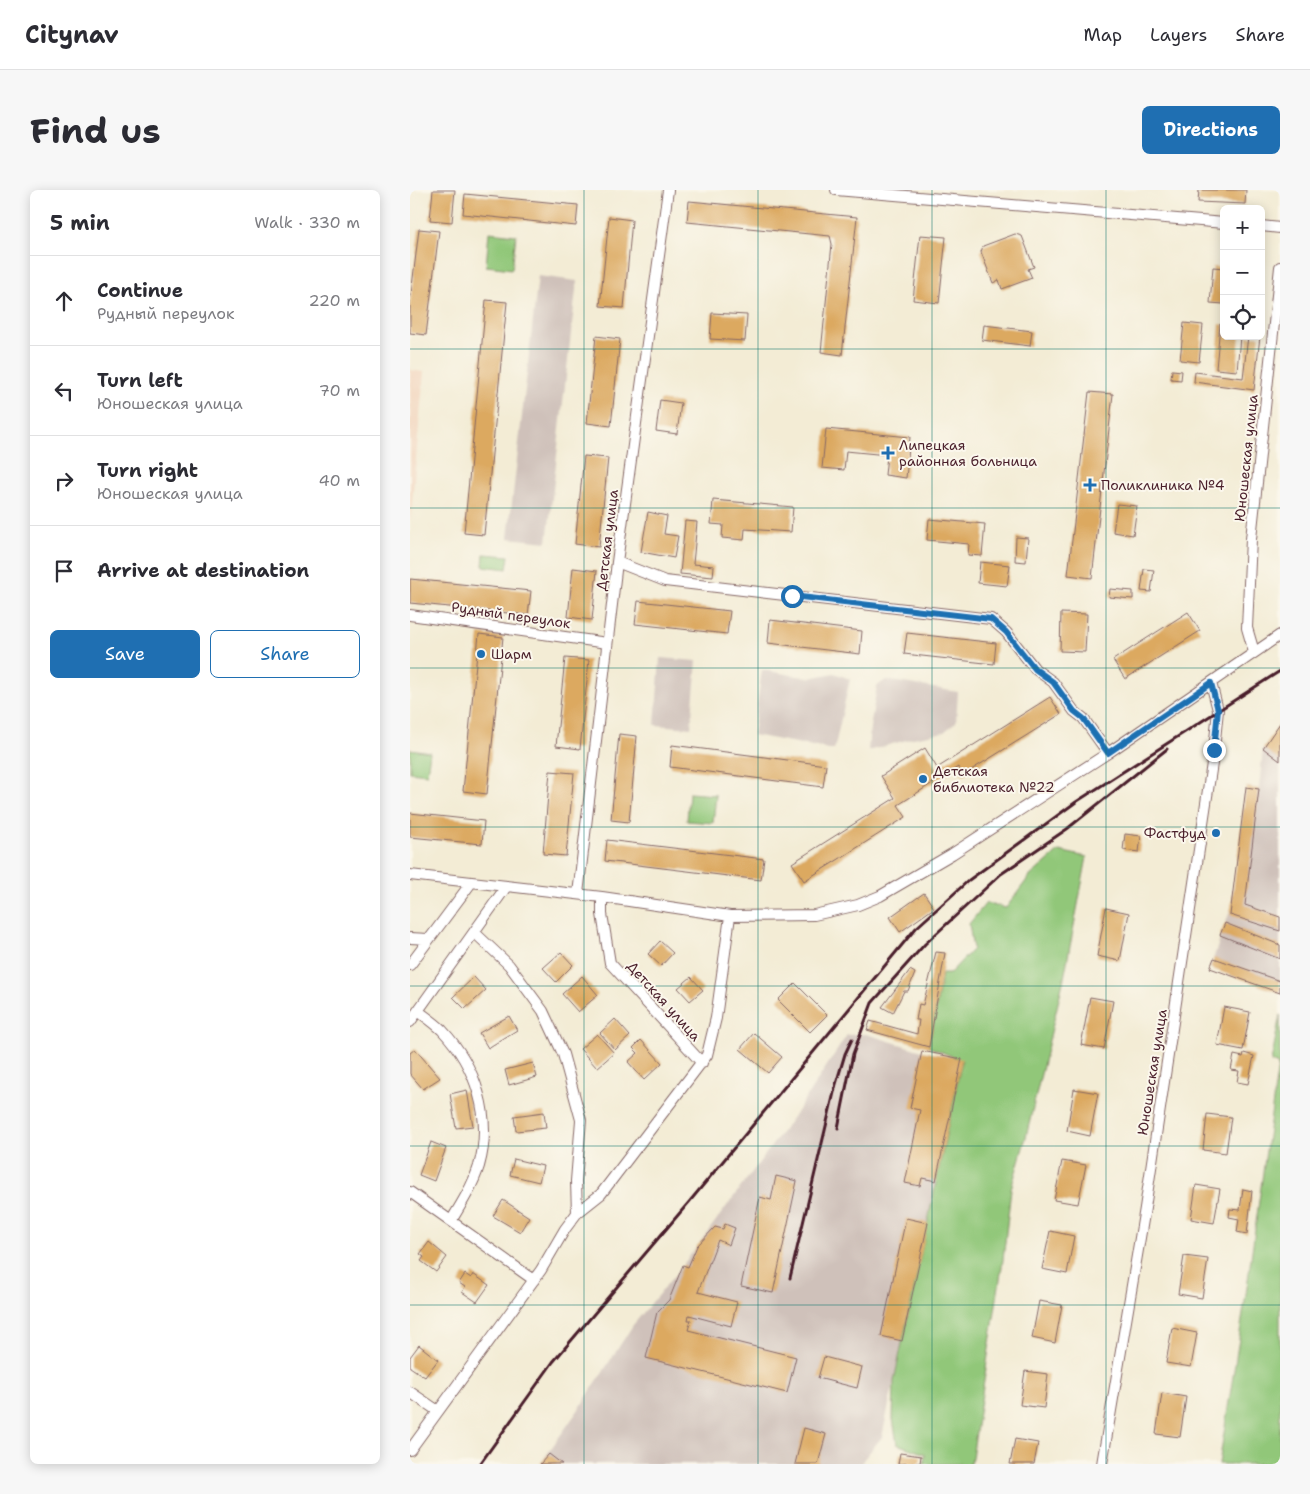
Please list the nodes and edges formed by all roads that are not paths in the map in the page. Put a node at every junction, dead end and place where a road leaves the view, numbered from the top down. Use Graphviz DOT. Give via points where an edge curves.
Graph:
graph roads {
  1 [pos="668,190"];
  2 [pos="836,190"];
  3 [pos="897,192"];
  4 [pos="1220,223"];
  5 [pos="1265,226"];
  6 [pos="1280,228"];
  7 [pos="1280,267"];
  8 [pos="617,562"];
  9 [pos="410,614"];
  10 [pos="1280,635"];
  11 [pos="607,644"];
  12 [pos="1254,652"];
  13 [pos="1211,683"];
  14 [pos="1108,753"];
  15 [pos="410,875"];
  16 [pos="471,883"];
  17 [pos="506,887"];
  18 [pos="578,894"];
  19 [pos="602,897"];
  20 [pos="730,916"];
  21 [pos="474,932"];
  22 [pos="410,938"];
  23 [pos="428,939"];
  24 [pos="410,965"];
  25 [pos="418,1011"];
  26 [pos="410,1022"];
  27 [pos="702,1063"];
  28 [pos="410,1192"];
  29 [pos="577,1213"];
  30 [pos="451,1221"];
  31 [pos="534,1280"];
  32 [pos="410,1392"];
  33 [pos="438,1411"];
  34 [pos="410,1450"];
  35 [pos="1102,1464"];
  1 -- 8 [label="street, Детская улица"];
  2 -- 3 [label="street"];
  3 -- 4 [label="street"];
  5 -- 6 [label="street"];
  7 -- 12 [label="street, Юношеская улица" via="1251,539 1247,628"];
  8 -- 11 [label="street, Детская улица"];
  8 -- 14 [label="street" via="665,581 991,619 1006,632 1035,669 1053,682"];
  9 -- 11 [label="street, Рудный переулок"];
  10 -- 12 [label="street"];
  11 -- 18 [label="street, Детская улица"];
  12 -- 13 [label="street"];
  13 -- 14 [label="street"];
  13 -- 35 [label="street, Юношеская улица" via="1218,710 1214,750 1145,1208"];
  14 -- 20 [label="street" via="952,854 880,896 858,905 814,915"];
  15 -- 16 [label="street"];
  16 -- 17 [label="street"];
  16 -- 23 [label="street"];
  17 -- 18 [label="street"];
  17 -- 21 [label="street"];
  18 -- 19 [label="street"];
  19 -- 20 [label="street"];
  19 -- 27 [label="street, Детская улица" via="610,963"];
  20 -- 27 [label="street" via="716,1018"];
  21 -- 25 [label="street"];
  21 -- 29 [label="street" via="509,965 543,1011 563,1054 581,1120"];
  22 -- 23 [label="street"];
  23 -- 24 [label="street"];
  25 -- 26 [label="street"];
  25 -- 30 [label="street" via="442,1030 464,1058 477,1083 483,1110 484,1139 479,1165"];
  27 -- 29 [label="street" via="601,1194"];
  28 -- 30 [label="street"];
  29 -- 31 [label="street"];
  30 -- 31 [label="street"];
  31 -- 33 [label="street"];
  32 -- 33 [label="street"];
  33 -- 34 [label="street"];
}
